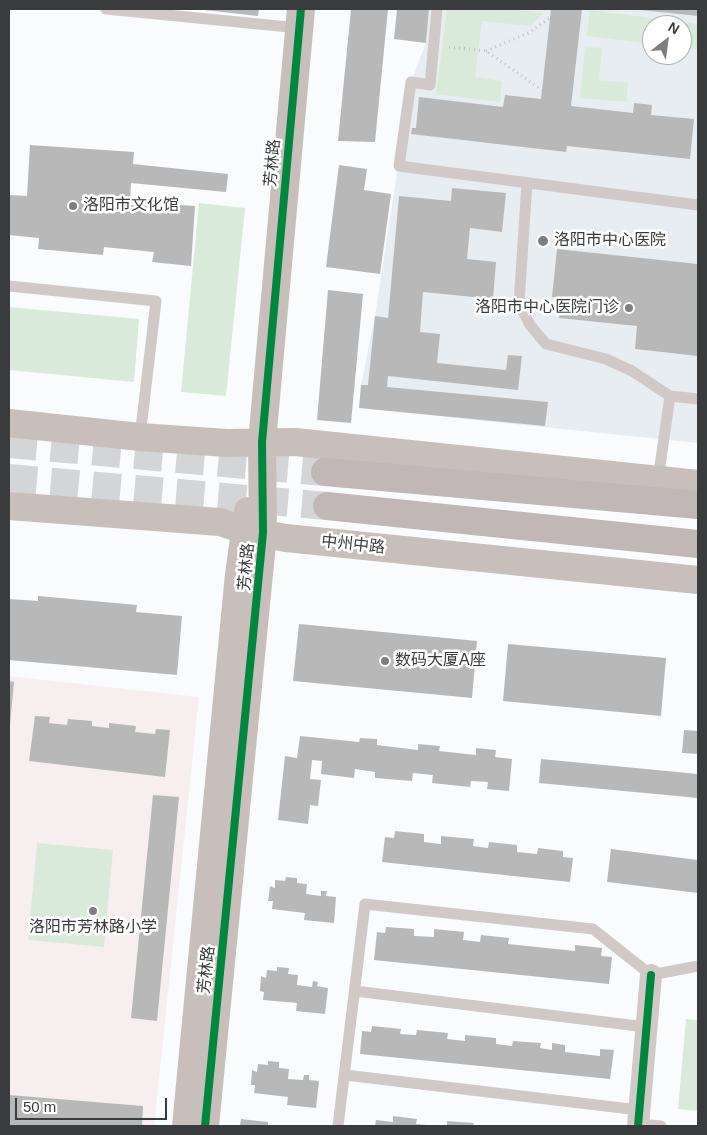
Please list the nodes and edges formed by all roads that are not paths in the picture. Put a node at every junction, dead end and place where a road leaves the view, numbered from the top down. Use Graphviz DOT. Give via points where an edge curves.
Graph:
graph roads {
  1 [pos="106,9"];
  2 [pos="437,9"];
  3 [pos="300,18"];
  4 [pos="527,183"];
  5 [pos="698,205"];
  6 [pos="9,286"];
  7 [pos="670,396"];
  8 [pos="698,399"];
  9 [pos="9,423"];
  10 [pos="140,437"];
  11 [pos="262,442"];
  12 [pos="325,472"];
  13 [pos="658,480"];
  14 [pos="698,484"];
  15 [pos="698,505"];
  16 [pos="9,506"];
  17 [pos="327,506"];
  18 [pos="254,531"];
  19 [pos="698,544"];
  20 [pos="698,580"];
  21 [pos="698,966"];
  22 [pos="650,975"];
  23 [pos="355,991"];
  24 [pos="646,1027"];
  25 [pos="344,1076"];
  26 [pos="638,1120"];
  27 [pos="186,1126"];
  28 [pos="205,1126"];
  29 [pos="338,1126"];
  30 [pos="661,1126"];
  1 -- 3 [label="lane"];
  2 -- 4 [label="lane" via="430,85 411,82 399,166"];
  3 -- 11 [label="street, 芳林路"];
  4 -- 5 [label="lane"];
  4 -- 7 [label="lane" via="519,303 530,325 546,344 606,359 632,371"];
  6 -- 10 [label="lane" via="156,301"];
  7 -- 8 [label="lane"];
  7 -- 13 [label="lane"];
  9 -- 10 [label="street"];
  10 -- 11 [label="street"];
  11 -- 13 [label="street" via="295,442"];
  11 -- 18 [label="street, 芳林路"];
  12 -- 15 [label="main road"];
  13 -- 14 [label="street"];
  16 -- 18 [label="street, 中州中路" via="220,522"];
  17 -- 19 [label="main road"];
  18 -- 20 [label="street, 中州中路" via="286,538"];
  18 -- 27 [label="street, 芳林路"];
  18 -- 28 [label="street, 芳林路"];
  21 -- 22 [label="lane"];
  22 -- 23 [label="lane" via="593,929 365,904"];
  22 -- 24 [label="street"];
  23 -- 24 [label="lane"];
  23 -- 25 [label="lane"];
  24 -- 26 [label="street"];
  25 -- 26 [label="lane"];
  25 -- 29 [label="lane"];
  26 -- 30 [label="lane"];
}
